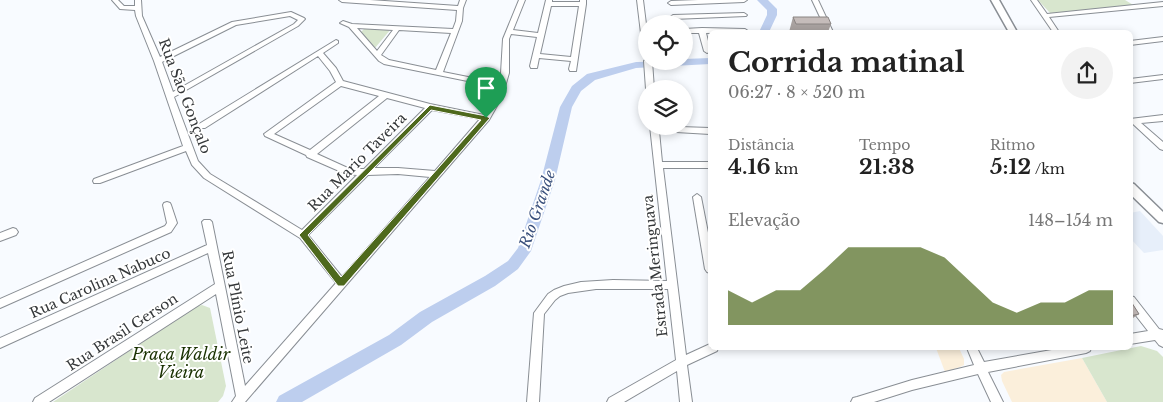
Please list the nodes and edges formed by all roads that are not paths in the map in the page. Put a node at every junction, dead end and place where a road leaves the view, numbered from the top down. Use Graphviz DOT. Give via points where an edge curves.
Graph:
graph roads {
  1 [pos="115,0"];
  2 [pos="342,0"];
  3 [pos="463,0"];
  4 [pos="522,0"];
  5 [pos="640,0"];
  6 [pos="744,0"];
  7 [pos="815,0"];
  8 [pos="995,0"];
  9 [pos="1034,0"];
  10 [pos="1128,0"];
  11 [pos="548,2"];
  12 [pos="583,2"];
  13 [pos="671,2"];
  14 [pos="138,4"];
  15 [pos="1163,4"];
  16 [pos="1141,7"];
  17 [pos="460,8"];
  18 [pos="744,14"];
  19 [pos="642,15"];
  20 [pos="673,15"];
  21 [pos="1044,16"];
  22 [pos="693,18"];
  23 [pos="343,23"];
  24 [pos="351,26"];
  25 [pos="397,28"];
  26 [pos="509,30"];
  27 [pos="693,30"];
  28 [pos="702,30"];
  29 [pos="708,30"];
  30 [pos="829,30"];
  31 [pos="1012,30"];
  32 [pos="1054,30"];
  33 [pos="454,31"];
  34 [pos="541,32"];
  35 [pos="1163,40"];
  36 [pos="336,42"];
  37 [pos="1133,43"];
  38 [pos="708,51"];
  39 [pos="319,53"];
  40 [pos="378,55"];
  41 [pos="536,56"];
  42 [pos="574,59"];
  43 [pos="158,61"];
  44 [pos="534,66"];
  45 [pos="573,69"];
  46 [pos="438,73"];
  47 [pos="1163,77"];
  48 [pos="1133,81"];
  49 [pos="340,84"];
  50 [pos="501,86"];
  51 [pos="171,96"];
  52 [pos="384,96"];
  53 [pos="430,107"];
  54 [pos="486,118"];
  55 [pos="1163,118"];
  56 [pos="1133,122"];
  57 [pos="1133,123"];
  58 [pos="202,126"];
  59 [pos="693,130"];
  60 [pos="708,131"];
  61 [pos="655,135"];
  62 [pos="188,147"];
  63 [pos="1163,147"];
  64 [pos="310,156"];
  65 [pos="659,165"];
  66 [pos="708,165"];
  67 [pos="368,171"];
  68 [pos="436,174"];
  69 [pos="97,181"];
  70 [pos="1133,191"];
  71 [pos="697,197"];
  72 [pos="167,205"];
  73 [pos="1163,219"];
  74 [pos="207,222"];
  75 [pos="13,232"];
  76 [pos="303,235"];
  77 [pos="0,237"];
  78 [pos="708,242"];
  79 [pos="212,247"];
  80 [pos="341,283"];
  81 [pos="672,285"];
  82 [pos="220,286"];
  83 [pos="1133,303"];
  84 [pos="0,304"];
  85 [pos="1161,336"];
  86 [pos="1133,339"];
  87 [pos="0,344"];
  88 [pos="709,350"];
  89 [pos="973,350"];
  90 [pos="1076,350"];
  91 [pos="681,363"];
  92 [pos="981,368"];
  93 [pos="240,399"];
  94 [pos="882,399"];
  95 [pos="39,402"];
  96 [pos="533,402"];
  97 [pos="613,402"];
  98 [pos="686,402"];
  99 [pos="857,402"];
  100 [pos="997,402"];
  1 -- 14 [label="street" via="122,8"];
  2 -- 17 [label="street"];
  3 -- 17 [label="street"];
  4 -- 26 [label="street"];
  5 -- 19 [label="street"];
  6 -- 13 [label="street"];
  7 -- 30 [label="street"];
  8 -- 31 [label="main road"];
  9 -- 21 [label="street"];
  10 -- 16 [label="street"];
  11 -- 12 [label="street"];
  11 -- 34 [label="street"];
  12 -- 42 [label="street"];
  13 -- 20 [label="street"];
  14 -- 43 [label="street, Rua São Gonçalo" via="139,16"];
  15 -- 16 [label="street"];
  16 -- 21 [label="street"];
  17 -- 33 [label="street"];
  18 -- 22 [label="street"];
  21 -- 32 [label="street"];
  23 -- 24 [label="street"];
  24 -- 25 [label="street"];
  24 -- 40 [label="street"];
  25 -- 33 [label="street"];
  25 -- 40 [label="street"];
  26 -- 34 [label="street"];
  26 -- 50 [label="street"];
  27 -- 28 [label="street"];
  28 -- 29 [label="street"];
  28 -- 38 [label="street"];
  33 -- 46 [label="street"];
  34 -- 41 [label="street"];
  35 -- 37 [label="street"];
  36 -- 39 [label="street"];
  39 -- 49 [label="street"];
  39 -- 58 [label="street"];
  40 -- 46 [label="street" via="391,63"];
  41 -- 42 [label="street"];
  41 -- 44 [label="street"];
  42 -- 45 [label="street"];
  43 -- 51 [label="street, Rua São Gonçalo"];
  43 -- 51 [label="street" via="234,23 291,14 302,19"];
  46 -- 50 [label="street"];
  47 -- 48 [label="street"];
  49 -- 52 [label="street"];
  49 -- 64 [label="street" via="268,134"];
  50 -- 54 [label="street"];
  51 -- 62 [label="street, Rua São Gonçalo"];
  52 -- 53 [label="street"];
  52 -- 64 [label="street"];
  53 -- 54 [label="street"];
  53 -- 67 [label="street, Rua Mario Taveira"];
  54 -- 68 [label="street"];
  55 -- 56 [label="street"];
  57 -- 63 [label="street"];
  59 -- 60 [label="street"];
  61 -- 65 [label="street, Estrada Meringuava"];
  62 -- 69 [label="street"];
  62 -- 76 [label="street, Rua São Gonçalo" via="195,163 207,176"];
  64 -- 67 [label="street" via="349,172"];
  65 -- 66 [label="street"];
  65 -- 81 [label="street, Estrada Meringuava"];
  67 -- 68 [label="street"];
  67 -- 76 [label="street, Rua Mario Taveira"];
  68 -- 80 [label="street"];
  70 -- 73 [label="main road"];
  71 -- 78 [label="street"];
  72 -- 84 [label="street" via="172,223 168,229"];
  74 -- 79 [label="street, Rua Plínio Leite"];
  75 -- 77 [label="street"];
  76 -- 80 [label="street, Rua São Gonçalo"];
  79 -- 82 [label="street, Rua Plínio Leite"];
  79 -- 87 [label="street, Rua Carolina Nabuco"];
  80 -- 93 [label="street"];
  81 -- 91 [label="street, Estrada Meringuava"];
  81 -- 96 [label="street" via="581,286 551,298 539,313"];
  82 -- 93 [label="street, Rua Plínio Leite"];
  82 -- 95 [label="street, Rua Brasil Gerson"];
  83 -- 85 [label="street"];
  85 -- 86 [label="street"];
  88 -- 91 [label="street"];
  89 -- 92 [label="street"];
  90 -- 92 [label="street"];
  91 -- 97 [label="street"];
  91 -- 98 [label="street, Estrada Meringuava"];
  92 -- 94 [label="street" via="912,385"];
  92 -- 100 [label="street"];
  94 -- 99 [label="street"];
}
